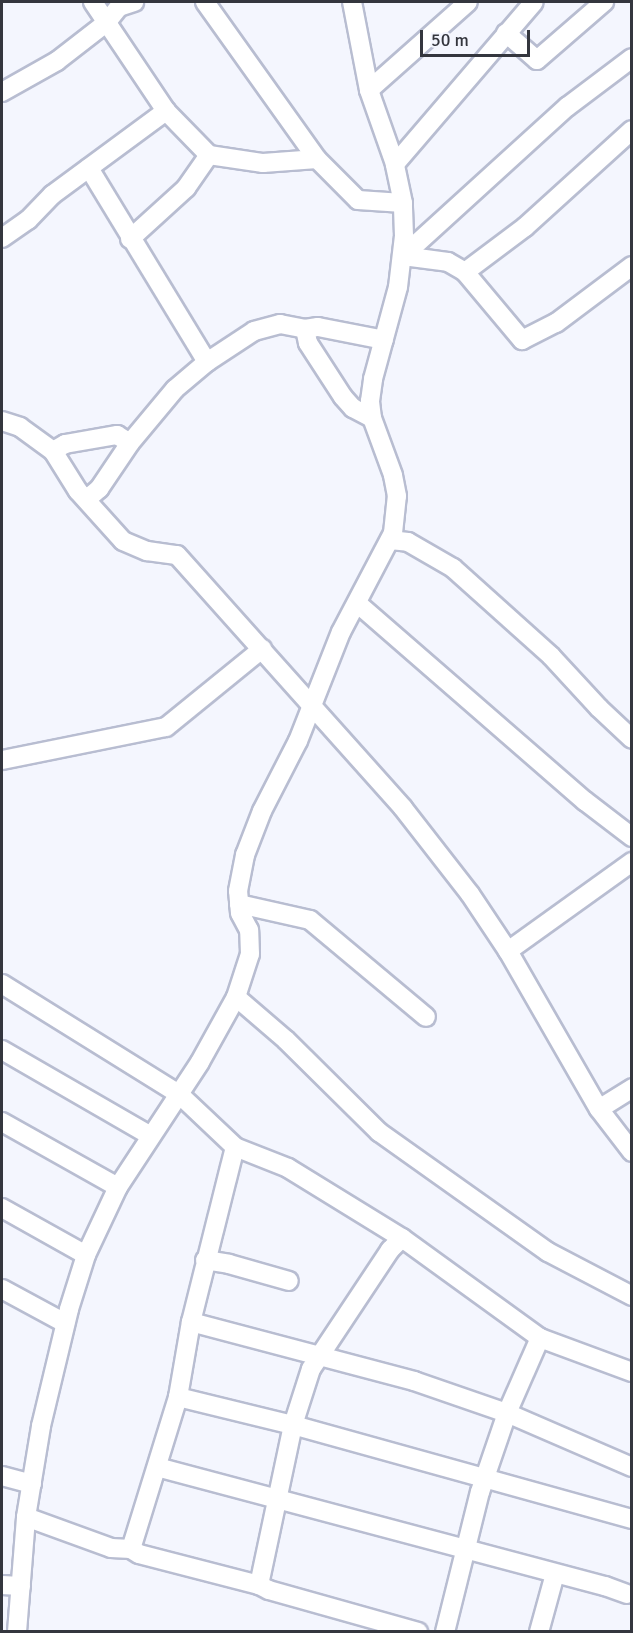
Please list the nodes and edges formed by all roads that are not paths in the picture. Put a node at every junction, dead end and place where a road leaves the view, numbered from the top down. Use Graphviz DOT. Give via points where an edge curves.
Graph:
graph roads {
  1 [pos="93,2"];
  2 [pos="134,2"];
  3 [pos="205,2"];
  4 [pos="352,2"];
  5 [pos="468,2"];
  6 [pos="534,2"];
  7 [pos="604,2"];
  8 [pos="105,23"];
  9 [pos="506,33"];
  10 [pos="632,58"];
  11 [pos="369,90"];
  12 [pos="2,92"];
  13 [pos="165,111"];
  14 [pos="632,130"];
  15 [pos="209,155"];
  16 [pos="317,159"];
  17 [pos="395,164"];
  18 [pos="89,168"];
  19 [pos="403,203"];
  20 [pos="2,238"];
  21 [pos="130,239"];
  22 [pos="403,256"];
  23 [pos="632,266"];
  24 [pos="465,272"];
  25 [pos="305,329"];
  26 [pos="384,340"];
  27 [pos="207,362"];
  28 [pos="372,418"];
  29 [pos="2,421"];
  30 [pos="130,444"];
  31 [pos="53,451"];
  32 [pos="87,499"];
  33 [pos="390,540"];
  34 [pos="357,603"];
  35 [pos="262,649"];
  36 [pos="311,704"];
  37 [pos="632,739"];
  38 [pos="2,760"];
  39 [pos="632,837"];
  40 [pos="632,862"];
  41 [pos="239,904"];
  42 [pos="508,951"];
  43 [pos="2,984"];
  44 [pos="236,997"];
  45 [pos="426,1017"];
  46 [pos="2,1050"];
  47 [pos="632,1088"];
  48 [pos="179,1094"];
  49 [pos="599,1109"];
  50 [pos="2,1122"];
  51 [pos="152,1136"];
  52 [pos="235,1147"];
  53 [pos="632,1152"];
  54 [pos="118,1187"];
  55 [pos="2,1208"];
  56 [pos="402,1238"];
  57 [pos="86,1255"];
  58 [pos="206,1260"];
  59 [pos="289,1281"];
  60 [pos="2,1289"];
  61 [pos="632,1296"];
  62 [pos="191,1322"];
  63 [pos="65,1323"];
  64 [pos="540,1338"];
  65 [pos="320,1356"];
  66 [pos="632,1372"];
  67 [pos="178,1397"];
  68 [pos="507,1413"];
  69 [pos="293,1425"];
  70 [pos="157,1467"];
  71 [pos="632,1467"];
  72 [pos="2,1476"];
  73 [pos="487,1478"];
  74 [pos="32,1484"];
  75 [pos="276,1499"];
  76 [pos="26,1517"];
  77 [pos="632,1519"];
  78 [pos="131,1549"];
  79 [pos="467,1551"];
  80 [pos="555,1574"];
  81 [pos="2,1585"];
  82 [pos="260,1585"];
  83 [pos="21,1586"];
  84 [pos="627,1594"];
  85 [pos="23,1630"];
  86 [pos="418,1632"];
  87 [pos="445,1632"];
  88 [pos="539,1632"];
  1 -- 8 [label="street"];
  2 -- 8 [label="street" via="119,7"];
  3 -- 16 [label="street"];
  4 -- 11 [label="street"];
  5 -- 11 [label="street"];
  6 -- 9 [label="street"];
  7 -- 9 [label="street" via="537,60"];
  8 -- 12 [label="street" via="57,61"];
  8 -- 13 [label="street"];
  9 -- 17 [label="street"];
  10 -- 22 [label="street" via="567,107"];
  11 -- 17 [label="street"];
  13 -- 15 [label="street"];
  13 -- 18 [label="street"];
  14 -- 24 [label="street" via="525,228"];
  15 -- 16 [label="street" via="263,163"];
  15 -- 21 [label="street" via="186,188"];
  16 -- 19 [label="street" via="358,200"];
  17 -- 19 [label="street"];
  18 -- 20 [label="street"];
  18 -- 21 [label="street"];
  19 -- 22 [label="street"];
  21 -- 27 [label="street"];
  22 -- 24 [label="street" via="448,262"];
  22 -- 26 [label="street"];
  23 -- 24 [label="street" via="556,323 522,340"];
  25 -- 26 [label="street" via="318,327"];
  25 -- 27 [label="street" via="280,324 254,331"];
  25 -- 28 [label="street" via="308,343 343,398"];
  26 -- 28 [label="street" via="373,379"];
  27 -- 30 [label="street" via="175,389"];
  28 -- 33 [label="street" via="397,496"];
  29 -- 31 [label="street" via="20,427"];
  30 -- 31 [label="street" via="117,435 65,444"];
  30 -- 32 [label="street" via="99,489"];
  31 -- 32 [label="street"];
  32 -- 35 [label="street" via="123,541 147,551 177,555"];
  33 -- 34 [label="street"];
  33 -- 37 [label="street" via="408,542 453,568 551,656"];
  34 -- 36 [label="street"];
  34 -- 39 [label="street" via="585,801"];
  35 -- 36 [label="street"];
  35 -- 38 [label="street" via="166,727"];
  36 -- 41 [label="street" via="298,741 253,833 238,891"];
  36 -- 42 [label="street" via="403,808 470,894"];
  40 -- 42 [label="street"];
  41 -- 44 [label="street" via="251,942"];
  41 -- 45 [label="street" via="310,920"];
  42 -- 49 [label="street"];
  43 -- 48 [label="street"];
  44 -- 48 [label="street"];
  44 -- 61 [label="street" via="380,1132 548,1251"];
  46 -- 51 [label="street"];
  47 -- 49 [label="street"];
  48 -- 51 [label="street"];
  48 -- 52 [label="street"];
  49 -- 53 [label="street"];
  50 -- 54 [label="street"];
  51 -- 54 [label="street"];
  52 -- 56 [label="street" via="288,1168"];
  52 -- 58 [label="street"];
  54 -- 57 [label="street"];
  55 -- 57 [label="street"];
  56 -- 64 [label="street"];
  56 -- 65 [label="street" via="390,1250"];
  57 -- 63 [label="street"];
  58 -- 59 [label="street"];
  58 -- 62 [label="street"];
  60 -- 63 [label="street"];
  62 -- 65 [label="street"];
  62 -- 67 [label="street"];
  63 -- 74 [label="street"];
  64 -- 66 [label="street"];
  64 -- 68 [label="street"];
  65 -- 68 [label="street" via="414,1381"];
  65 -- 69 [label="street" via="311,1369"];
  67 -- 69 [label="street"];
  67 -- 70 [label="street"];
  68 -- 71 [label="street"];
  68 -- 73 [label="street"];
  69 -- 73 [label="street"];
  69 -- 75 [label="street"];
  70 -- 75 [label="street"];
  70 -- 78 [label="street"];
  72 -- 74 [label="street"];
  73 -- 77 [label="street"];
  73 -- 79 [label="street" via="480,1492"];
  74 -- 76 [label="street"];
  75 -- 79 [label="street"];
  75 -- 82 [label="street"];
  76 -- 78 [label="street" via="111,1548"];
  76 -- 83 [label="street"];
  78 -- 82 [label="street"];
  79 -- 80 [label="street"];
  79 -- 87 [label="street"];
  80 -- 84 [label="street"];
  80 -- 88 [label="street"];
  81 -- 83 [label="street"];
  82 -- 86 [label="street"];
  83 -- 85 [label="street"];
}
